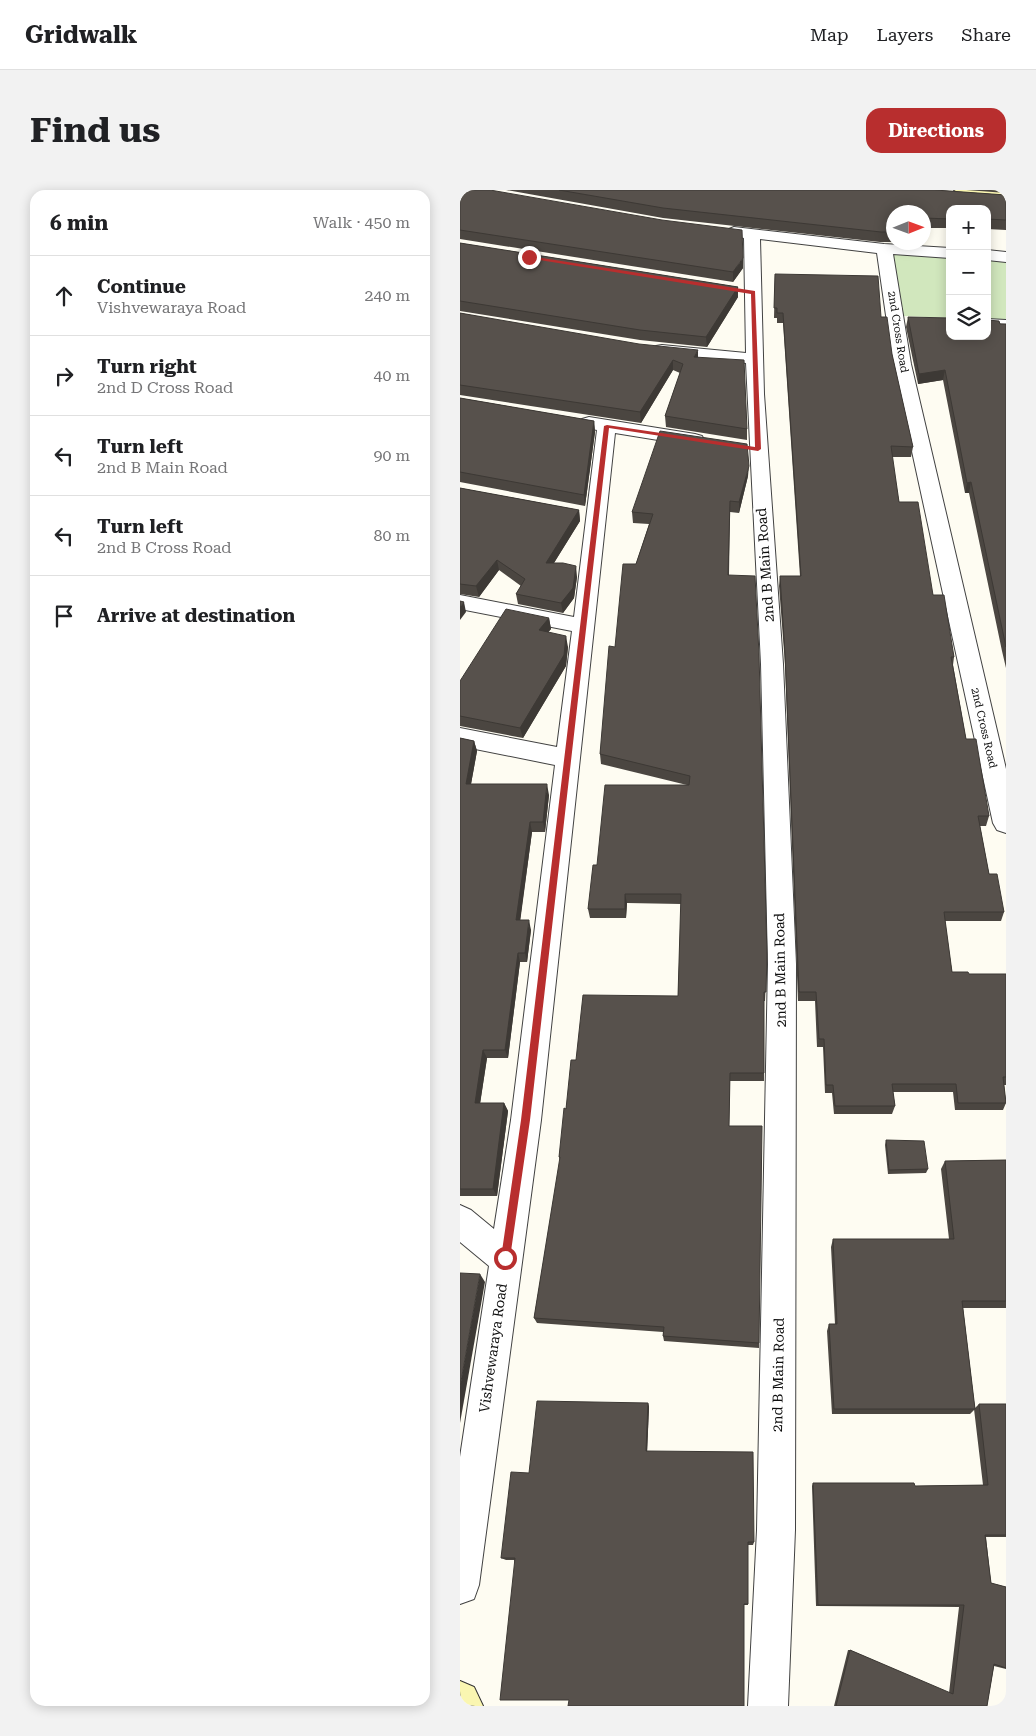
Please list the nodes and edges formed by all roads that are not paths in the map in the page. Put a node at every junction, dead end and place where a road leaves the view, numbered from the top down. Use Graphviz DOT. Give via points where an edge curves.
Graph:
graph roads {
  1 [pos="954,192"];
  2 [pos="1006,193"];
  3 [pos="1006,199"];
  4 [pos="713,230"];
  5 [pos="752,234"];
  6 [pos="884,249"];
  7 [pos="946,253"];
  8 [pos="991,255"];
  9 [pos="1006,256"];
  10 [pos="895,320"];
  11 [pos="914,321"];
  12 [pos="991,324"];
  13 [pos="1006,325"];
  14 [pos="649,348"];
  15 [pos="754,359"];
  16 [pos="571,420"];
  17 [pos="607,426"];
  18 [pos="710,442"];
  19 [pos="460,602"];
  20 [pos="583,626"];
  21 [pos="460,738"];
  22 [pos="567,758"];
  23 [pos="1006,823"];
  24 [pos="460,1221"];
  25 [pos="505,1258"];
  26 [pos="460,1585"];
  27 [pos="460,1701"];
  28 [pos="463,1706"];
  29 [pos="768,1706"];
  1 -- 2 [label="street"];
  1 -- 3 [label="street"];
  4 -- 5 [label="street"];
  5 -- 6 [label="street"];
  5 -- 15 [label="street, 2nd B Main Road" via="744,291"];
  6 -- 7 [label="street"];
  6 -- 10 [label="street, 2nd Cross Road"];
  8 -- 9 [label="street"];
  10 -- 11 [label="street"];
  10 -- 23 [label="street, 2nd Cross Road" via="902,364"];
  12 -- 13 [label="street"];
  14 -- 15 [label="street"];
  15 -- 29 [label="street, 2nd B Main Road" via="749,448 772,664 782,964 776,1530"];
  16 -- 17 [label="street"];
  17 -- 18 [label="street"];
  17 -- 20 [label="street, Vishvewaraya Road" via="586,515"];
  19 -- 20 [label="street"];
  20 -- 22 [label="street, Vishvewaraya Road"];
  21 -- 22 [label="street"];
  22 -- 25 [label="street, Vishvewaraya Road" via="526,1120"];
  24 -- 25 [label="street"];
  25 -- 26 [label="street, Vishvewaraya Road"];
  27 -- 28 [label="street"];
}
